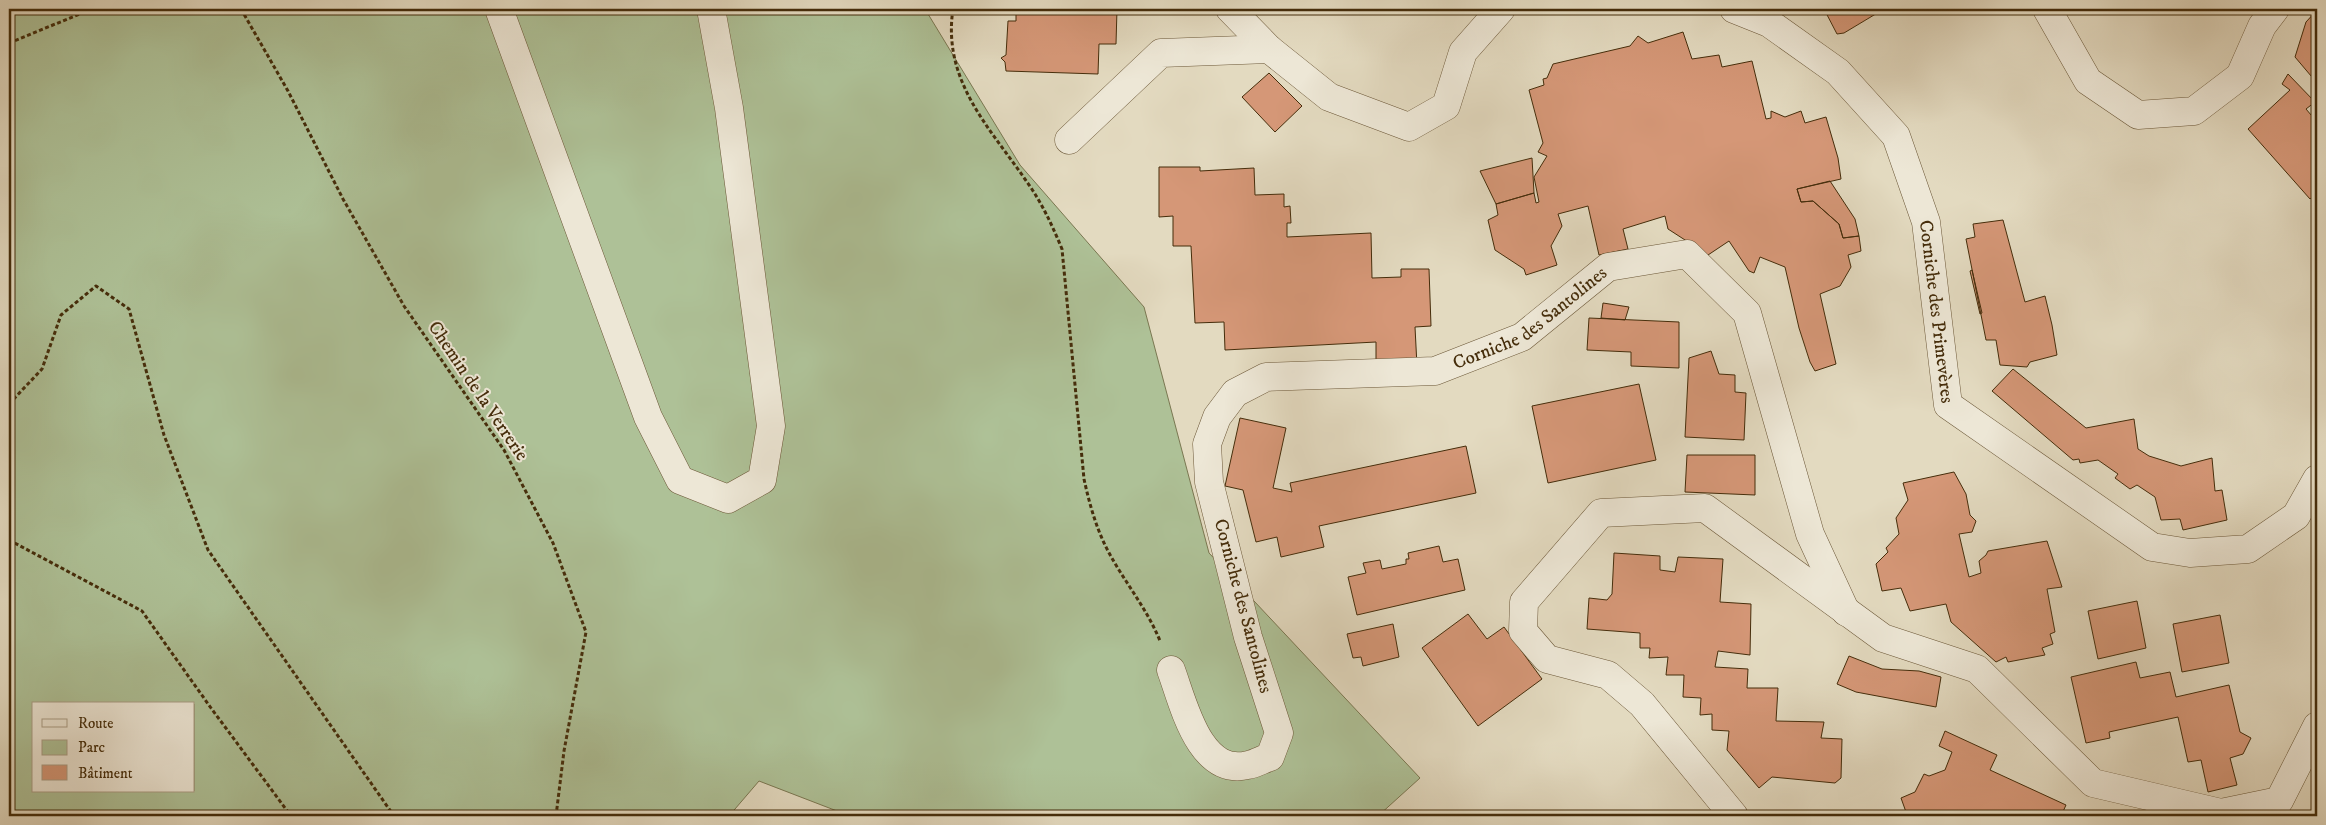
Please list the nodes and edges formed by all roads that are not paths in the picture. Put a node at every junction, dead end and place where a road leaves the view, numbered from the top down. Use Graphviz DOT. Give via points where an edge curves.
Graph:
graph roads {
  1 [pos="498,9"];
  2 [pos="711,9"];
  3 [pos="1230,9"];
  4 [pos="1501,9"];
  5 [pos="1734,9"];
  6 [pos="2047,9"];
  7 [pos="2274,9"];
  8 [pos="1269,49"];
  9 [pos="1069,140"];
  10 [pos="2317,479"];
  11 [pos="1846,612"];
  12 [pos="1171,670"];
  13 [pos="2317,726"];
  14 [pos="1734,816"];
  1 -- 2 [label="street" via="648,417 680,480 728,499 762,480 771,426 729,108"];
  3 -- 8 [label="street"];
  4 -- 8 [label="street" via="1464,52 1446,106 1409,127 1329,97"];
  5 -- 10 [label="street, Corniche des Primevères" via="1769,23 1838,72 1896,136 1926,222 1948,405 2152,547 2190,553 2248,549 2296,516"];
  6 -- 7 [label="street" via="2088,81 2138,115 2194,112 2240,76 2262,26"];
  8 -- 9 [label="street" via="1161,53"];
  11 -- 12 [label="street, Corniche des Santolines" via="1810,534 1747,313 1687,254 1608,267 1522,337 1435,371 1266,377 1235,393 1216,418 1207,444 1209,482 1248,637 1279,733 1270,757 1247,766 1231,766 1205,752 1192,730"];
  11 -- 13 [label="street, Corniche des Santolines" via="1882,638 1977,668 2093,783 2221,813 2279,801"];
  11 -- 14 [label="street" via="1705,508 1601,513 1524,602 1523,632 1547,659 1608,675 1642,704"];
}
